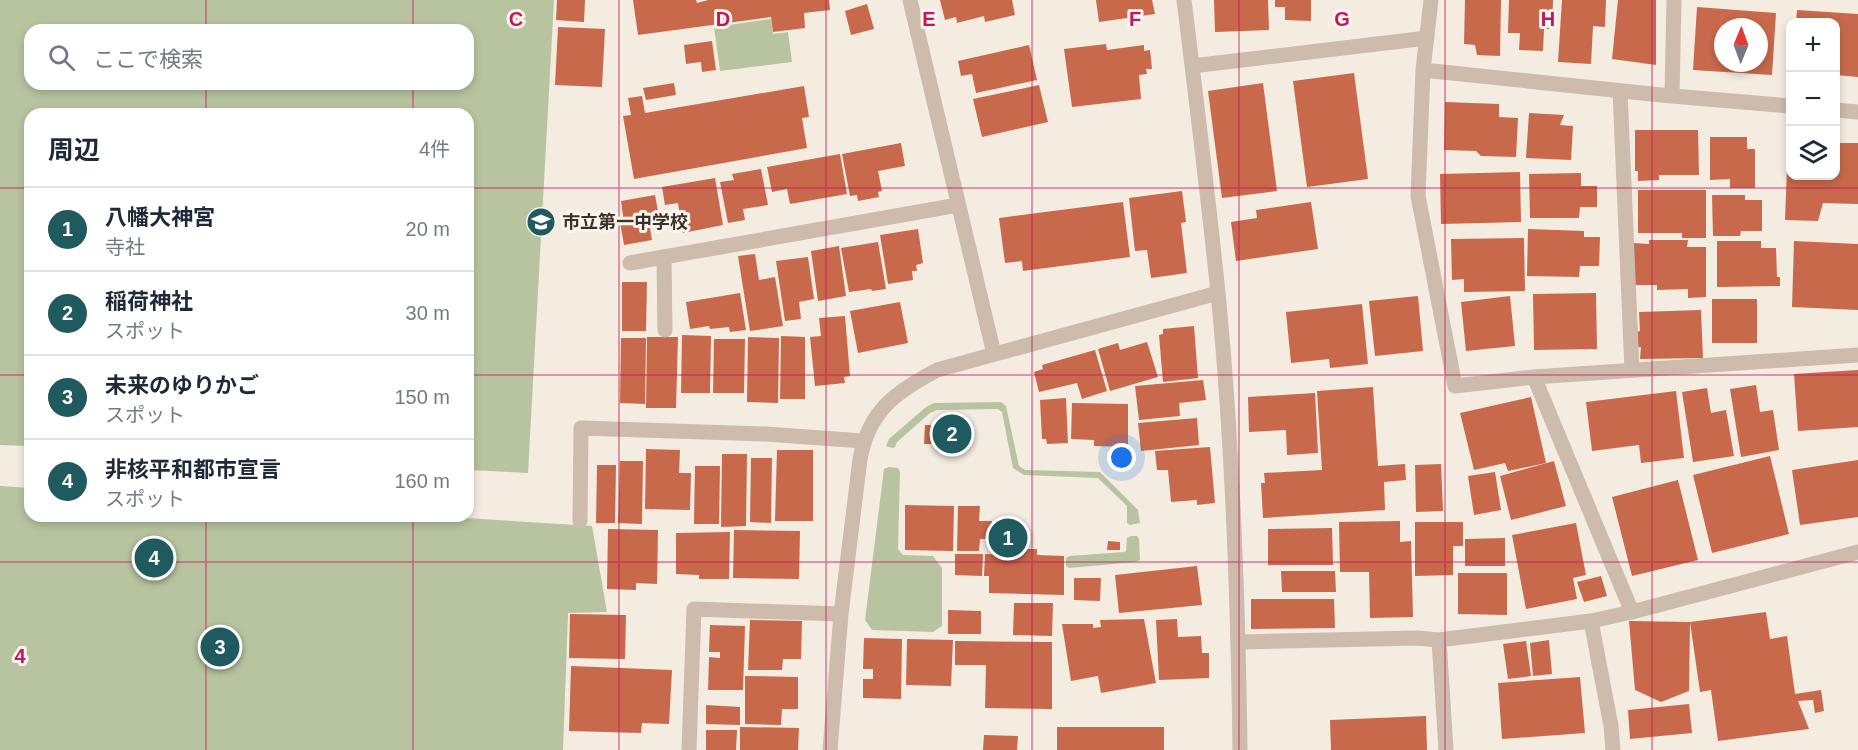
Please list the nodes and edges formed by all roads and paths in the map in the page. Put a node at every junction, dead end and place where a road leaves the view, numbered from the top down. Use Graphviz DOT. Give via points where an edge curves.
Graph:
graph roads {
  1 [pos="910,0"];
  2 [pos="1184,0"];
  3 [pos="1431,0"];
  4 [pos="1674,0"];
  5 [pos="1427,38"];
  6 [pos="1192,66"];
  7 [pos="1423,70"];
  8 [pos="1620,91"];
  9 [pos="1672,96"];
  10 [pos="1786,106"];
  11 [pos="1840,110"];
  12 [pos="1858,112"];
  13 [pos="958,205"];
  14 [pos="664,257"];
  15 [pos="630,263"];
  16 [pos="1218,293"];
  17 [pos="665,330"];
  18 [pos="994,354"];
  19 [pos="1858,355"];
  20 [pos="1632,370"];
  21 [pos="1534,377"];
  22 [pos="863,441"];
  23 [pos="580,521"];
  24 [pos="1858,552"];
  25 [pos="1632,612"];
  26 [pos="841,614"];
  27 [pos="1591,621"];
  28 [pos="1439,640"];
  29 [pos="1239,642"];
  30 [pos="689,750"];
  31 [pos="830,750"];
  32 [pos="1240,750"];
  33 [pos="1446,750"];
  34 [pos="1613,750"];
  1 -- 13 [label="street"];
  2 -- 6 [label="street"];
  3 -- 5 [label="street"];
  4 -- 9 [label="street"];
  5 -- 6 [label="street"];
  5 -- 7 [label="street"];
  6 -- 16 [label="street"];
  7 -- 8 [label="street"];
  7 -- 21 [label="street" via="1418,196 1455,386"];
  8 -- 9 [label="street"];
  8 -- 20 [label="street"];
  9 -- 10 [label="street"];
  11 -- 12 [label="street"];
  13 -- 14 [label="street"];
  13 -- 18 [label="street"];
  14 -- 15 [label="street"];
  14 -- 17 [label="street"];
  16 -- 18 [label="street"];
  16 -- 29 [label="street"];
  18 -- 22 [label="street" via="937,370 913,383 874,417"];
  19 -- 20 [label="street"];
  20 -- 21 [label="street"];
  21 -- 25 [label="street"];
  22 -- 23 [label="street" via="581,428"];
  22 -- 26 [label="street"];
  24 -- 25 [label="street"];
  25 -- 27 [label="street"];
  26 -- 30 [label="street" via="694,609"];
  26 -- 31 [label="street"];
  27 -- 28 [label="street"];
  27 -- 34 [label="street"];
  28 -- 29 [label="street"];
  28 -- 33 [label="street"];
  29 -- 32 [label="street"];
}
